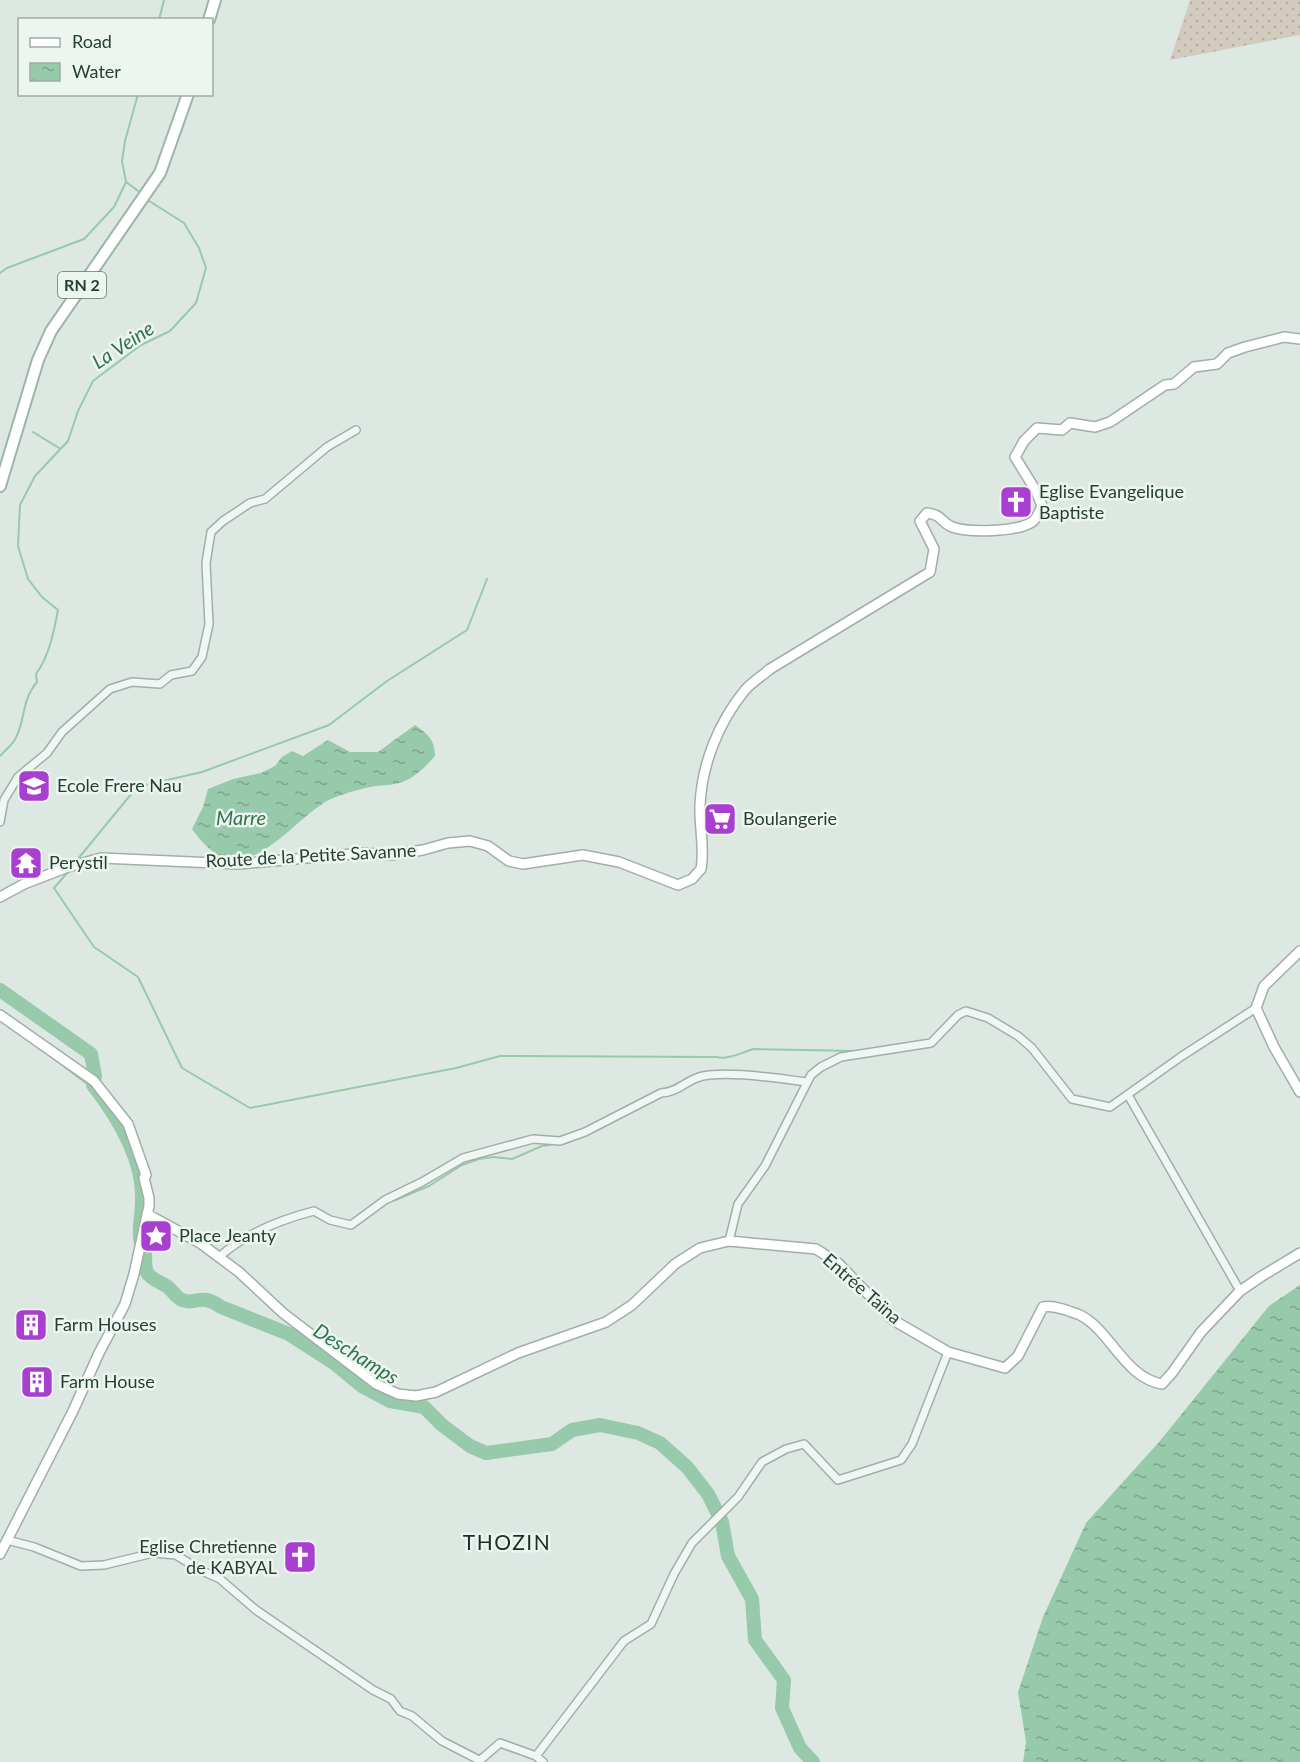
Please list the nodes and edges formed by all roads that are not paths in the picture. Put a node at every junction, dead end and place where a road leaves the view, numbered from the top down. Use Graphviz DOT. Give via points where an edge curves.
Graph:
graph roads {
  1 [pos="215,0"];
  2 [pos="210,18"];
  3 [pos="187,96"];
  4 [pos="1300,339"];
  5 [pos="356,430"];
  6 [pos="0,486"];
  7 [pos="0,822"];
  8 [pos="0,897"];
  9 [pos="1300,951"];
  10 [pos="1256,1008"];
  11 [pos="0,1015"];
  12 [pos="806,1082"];
  13 [pos="1300,1092"];
  14 [pos="1128,1095"];
  15 [pos="147,1214"];
  16 [pos="729,1241"];
  17 [pos="1300,1253"];
  18 [pos="219,1257"];
  19 [pos="1240,1291"];
  20 [pos="948,1352"];
  21 [pos="7,1540"];
  22 [pos="0,1554"];
  23 [pos="536,1756"];
  24 [pos="478,1761"];
  25 [pos="543,1762"];
  1 -- 2 [label="main road"];
  3 -- 6 [label="main road, RN 2" via="160,173 51,331 38,360"];
  4 -- 8 [label="street, Route de la Petite Savanne" via="1284,338 1245,347 1228,353 1216,364 1194,367 1174,384 1165,385 1110,422 1095,427 1070,423 1062,430 1037,428 1015,457 1042,506 1034,521 1020,528 966,530 950,526 937,514 927,513 920,521 934,549 930,572 770,669 747,688 727,717 703,773 702,869 692,879 678,885 620,862 583,855 523,864 470,841 391,855 364,853 248,863 101,858 68,867"];
  5 -- 7 [label="street" via="327,447 265,500 250,503 211,532 206,563 209,624 202,657 192,671 171,675 160,684 132,682 110,689 18,777 4,800"];
  9 -- 10 [label="street" via="1264,986"];
  10 -- 13 [label="street"];
  10 -- 14 [label="street"];
  11 -- 15 [label="street" via="94,1081 128,1124 146,1175"];
  12 -- 14 [label="street" via="821,1067 841,1058 931,1043 958,1014 966,1011 988,1018 1018,1036 1071,1099 1110,1107"];
  12 -- 16 [label="street" via="765,1166 738,1204"];
  12 -- 18 [label="street" via="704,1075 560,1141 533,1139 463,1158 385,1200 351,1225 315,1211 250,1234"];
  14 -- 19 [label="street"];
  15 -- 18 [label="street, Entrée Taïna" via="190,1236"];
  15 -- 21 [label="street" via="125,1304"];
  16 -- 18 [label="street, Entrée Taïna" via="700,1248 675,1264 633,1305 606,1322 518,1353 436,1392 416,1396 398,1394 376,1384"];
  16 -- 20 [label="street, Entrée Taïna" via="816,1249 838,1263 893,1320"];
  17 -- 19 [label="street, Entrée Taïna"];
  19 -- 20 [label="street, Entrée Taïna" via="1201,1332 1162,1384 1151,1382 1121,1357 1081,1315 1051,1305 1043,1307 1018,1356 1005,1368"];
  20 -- 23 [label="street" via="912,1444 901,1460 838,1480 804,1444 762,1462 738,1497 692,1543 651,1624 624,1641"];
  21 -- 22 [label="street"];
  21 -- 24 [label="street" via="81,1566 104,1566 153,1553 176,1555 220,1579 256,1610 391,1699 442,1741"];
  23 -- 24 [label="street" via="500,1743"];
  23 -- 25 [label="street"];
}
